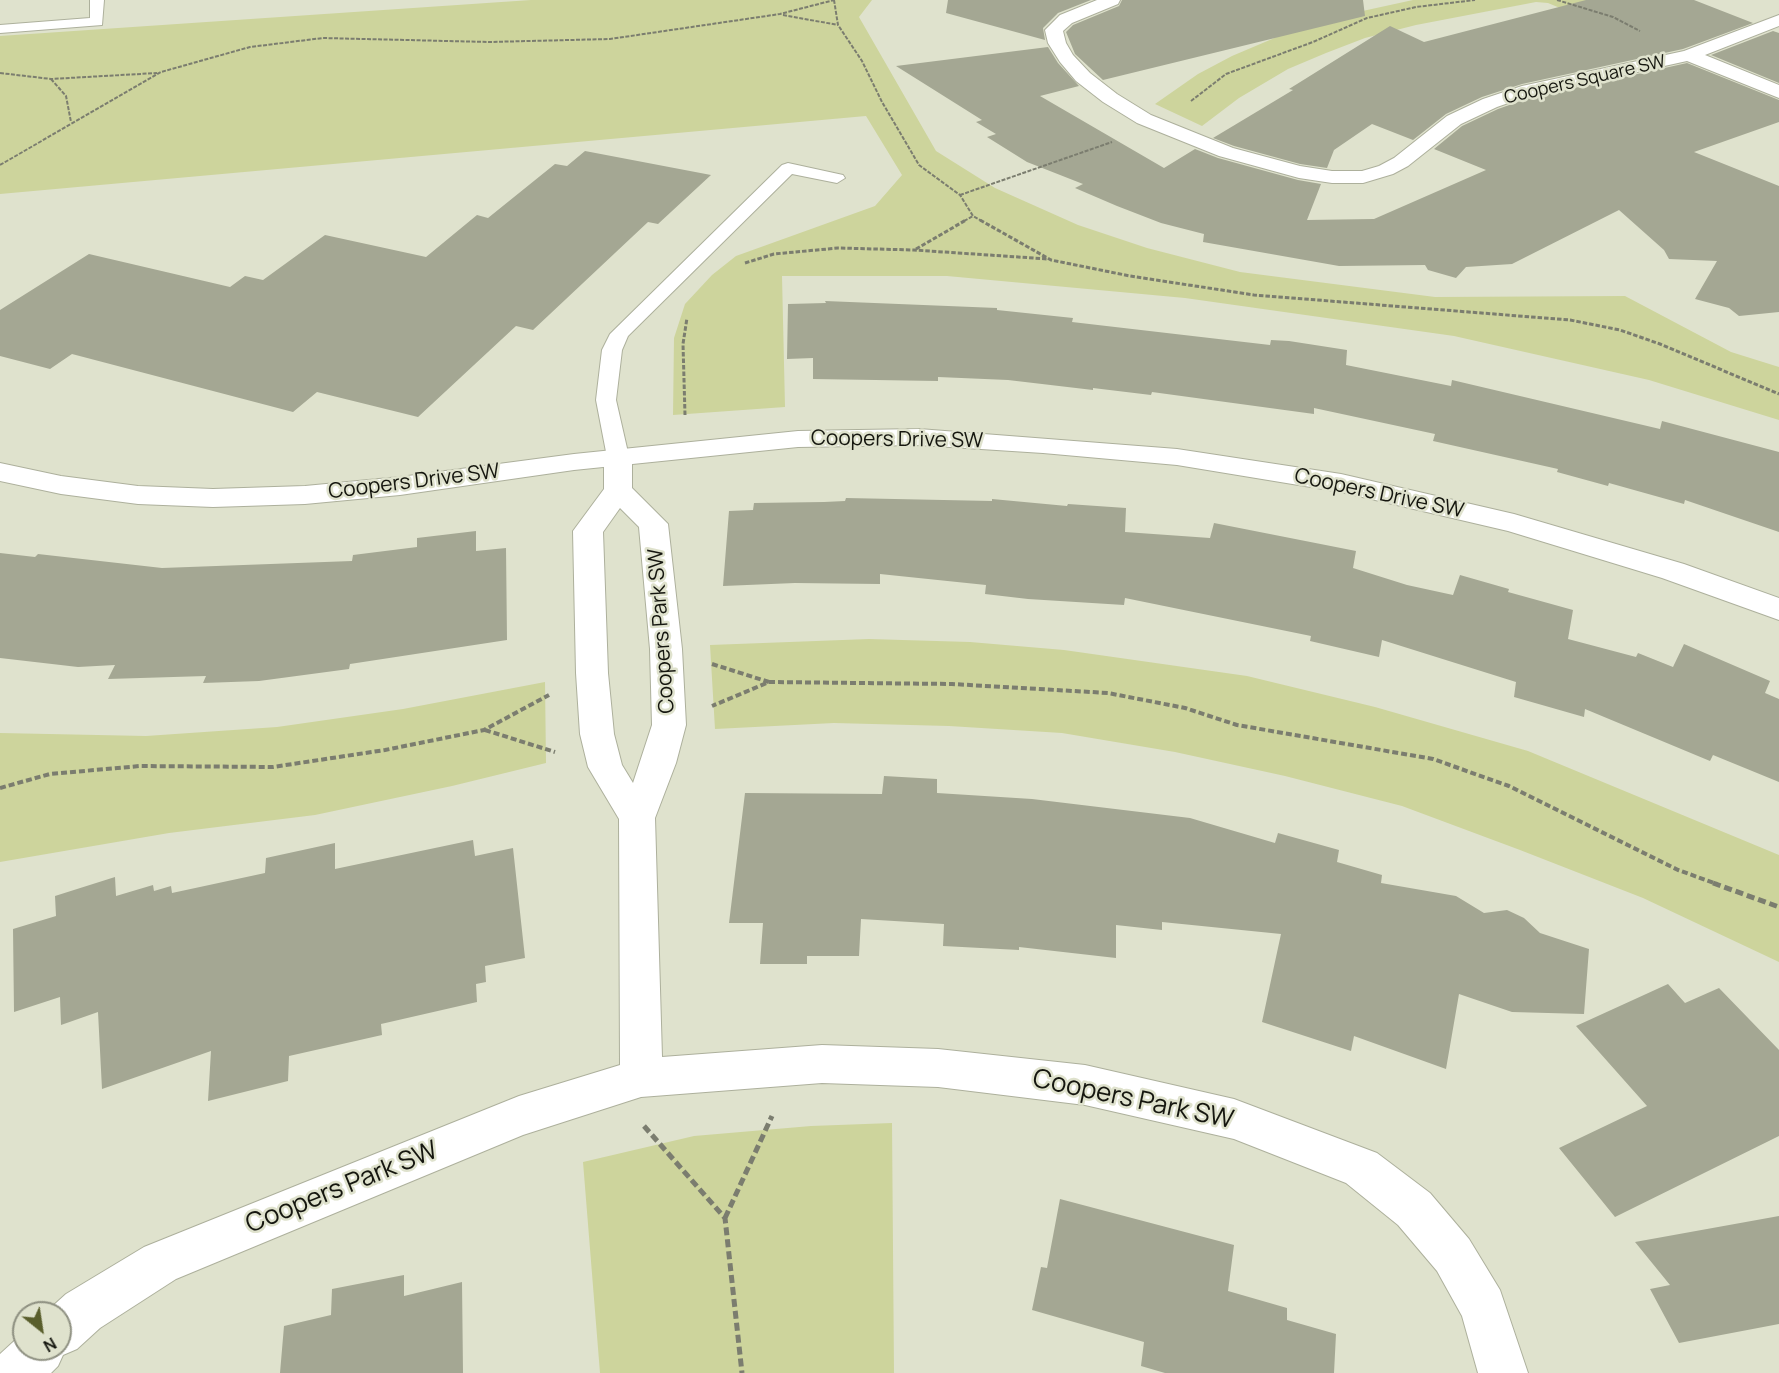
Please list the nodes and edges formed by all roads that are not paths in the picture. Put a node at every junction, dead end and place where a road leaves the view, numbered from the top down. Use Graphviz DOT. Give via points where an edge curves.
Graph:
graph roads {
  1 [pos="97,0"];
  2 [pos="1112,0"];
  3 [pos="1779,20"];
  4 [pos="0,29"];
  5 [pos="1689,55"];
  6 [pos="1779,92"];
  7 [pos="837,178"];
  8 [pos="618,457"];
  9 [pos="0,472"];
  10 [pos="618,490"];
  11 [pos="1779,609"];
  12 [pos="637,818"];
  13 [pos="625,1082"];
  14 [pos="72,1321"];
  15 [pos="28,1361"];
  16 [pos="16,1373"];
  17 [pos="1503,1373"];
  1 -- 4 [label="lane" via="97,22"];
  2 -- 5 [label="street, Coopers Square SW" via="1066,18 1054,30 1066,58 1083,77 1144,119 1226,152 1332,177 1363,177 1386,170 1454,120 1491,103"];
  3 -- 5 [label="street, Coopers Square SW"];
  5 -- 6 [label="street"];
  7 -- 8 [label="lane" via="788,168 620,333 612,350 606,400"];
  8 -- 9 [label="street, Coopers Drive SW" via="400,486 213,498 138,495"];
  8 -- 10 [label="street"];
  8 -- 11 [label="street, Coopers Drive SW" via="798,439 919,437 1177,457 1341,483 1514,523"];
  10 -- 12 [label="street" via="588,531 592,673 597,734 605,766"];
  10 -- 12 [label="street, Coopers Park SW" via="653,524 666,649 669,724 659,763"];
  12 -- 13 [label="street, Coopers Park SW"];
  13 -- 14 [label="street, Coopers Park SW" via="519,1116 160,1263"];
  13 -- 17 [label="street, Coopers Park SW" via="822,1064 938,1068 1085,1085 1234,1119 1361,1168 1413,1209 1453,1255 1483,1307"];
  15 -- 16 [label="street"];
}
